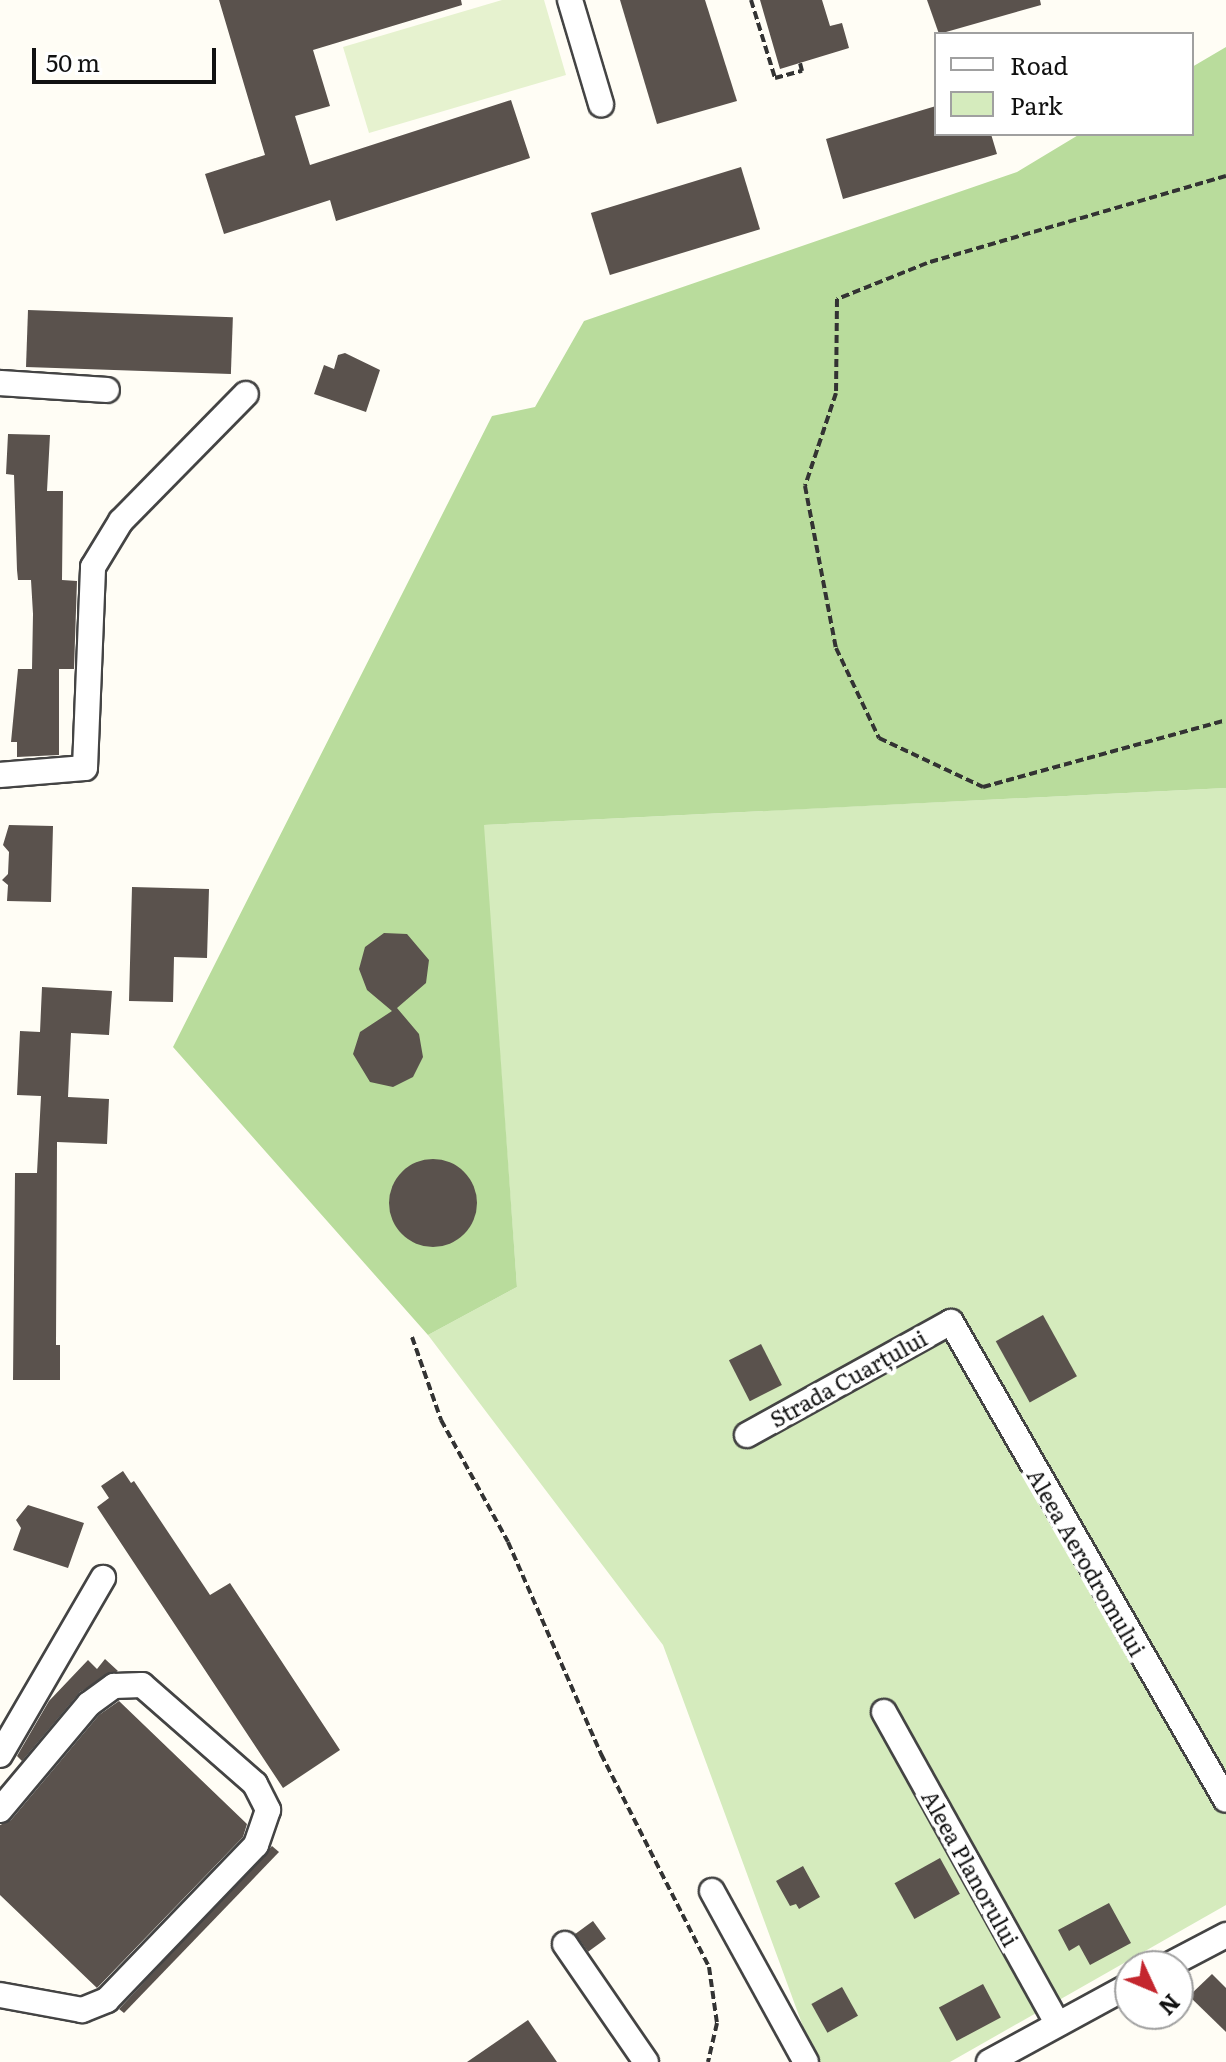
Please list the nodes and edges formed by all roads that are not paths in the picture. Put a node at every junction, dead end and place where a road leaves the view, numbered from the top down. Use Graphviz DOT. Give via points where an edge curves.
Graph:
graph roads {
  1 [pos="570,0"];
  2 [pos="601,104"];
  3 [pos="0,383"];
  4 [pos="107,390"];
  5 [pos="246,394"];
  6 [pos="0,775"];
  7 [pos="951,1322"];
  8 [pos="747,1435"];
  9 [pos="103,1578"];
  10 [pos="884,1712"];
  11 [pos="0,1755"];
  12 [pos="1226,1800"];
  13 [pos="0,1810"];
  14 [pos="712,1891"];
  15 [pos="1226,1935"];
  16 [pos="565,1944"];
  17 [pos="1194,1952"];
  18 [pos="1114,1994"];
  19 [pos="0,1995"];
  20 [pos="1058,2024"];
  21 [pos="646,2062"];
  22 [pos="806,2062"];
  23 [pos="989,2062"];
  1 -- 2 [label="street"];
  3 -- 4 [label="street"];
  5 -- 6 [label="street" via="121,521 93,567 85,768"];
  7 -- 8 [label="street, Strada Cuarțului"];
  7 -- 12 [label="street, Aleea Aerodromului"];
  9 -- 11 [label="street"];
  10 -- 20 [label="street, Aleea Planorului"];
  13 -- 19 [label="street" via="89,1704 114,1686 142,1685 255,1784 268,1810 256,1845 107,2000 82,2010"];
  14 -- 22 [label="street"];
  15 -- 17 [label="street"];
  16 -- 21 [label="street"];
  18 -- 20 [label="street"];
  20 -- 23 [label="street"];
}
